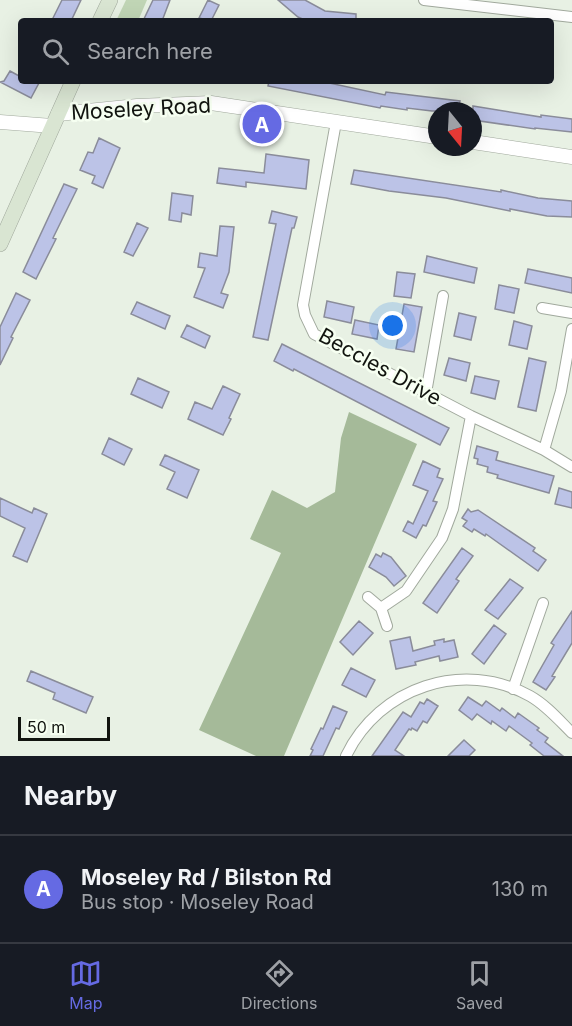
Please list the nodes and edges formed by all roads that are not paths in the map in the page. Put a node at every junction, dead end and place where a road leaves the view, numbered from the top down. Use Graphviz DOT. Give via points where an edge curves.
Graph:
graph roads {
  1 [pos="110,0"];
  2 [pos="424,0"];
  3 [pos="572,17"];
  4 [pos="101,18"];
  5 [pos="72,84"];
  6 [pos="55,120"];
  7 [pos="0,122"];
  8 [pos="336,123"];
  9 [pos="428,136"];
  10 [pos="482,143"];
  11 [pos="572,157"];
  12 [pos="0,244"];
  13 [pos="443,296"];
  14 [pos="542,308"];
  15 [pos="572,313"];
  16 [pos="572,328"];
  17 [pos="426,393"];
  18 [pos="471,416"];
  19 [pos="544,450"];
  20 [pos="572,467"];
  21 [pos="368,597"];
  22 [pos="543,603"];
  23 [pos="381,608"];
  24 [pos="387,626"];
  25 [pos="513,689"];
  26 [pos="572,733"];
  27 [pos="346,756"];
  1 -- 4 [label="main road"];
  2 -- 3 [label="street"];
  5 -- 6 [label="main road"];
  6 -- 7 [label="street, Moseley Road"];
  6 -- 8 [label="street, Moseley Road" via="147,106 211,103"];
  6 -- 12 [label="main road"];
  8 -- 9 [label="street, Moseley Road"];
  8 -- 17 [label="street, Beccles Drive" via="303,304 305,315 314,334"];
  10 -- 11 [label="street"];
  13 -- 17 [label="street"];
  14 -- 15 [label="street"];
  16 -- 19 [label="street" via="561,391"];
  17 -- 18 [label="street, Beccles Drive"];
  18 -- 19 [label="street, Beccles Drive"];
  18 -- 23 [label="street" via="453,509 442,538 406,591"];
  19 -- 20 [label="street, Beccles Drive"];
  21 -- 23 [label="street"];
  22 -- 25 [label="street"];
  23 -- 24 [label="street"];
  25 -- 26 [label="street" via="539,702"];
  25 -- 27 [label="street" via="496,682 457,681 428,685 399,696 364,727"];
}
